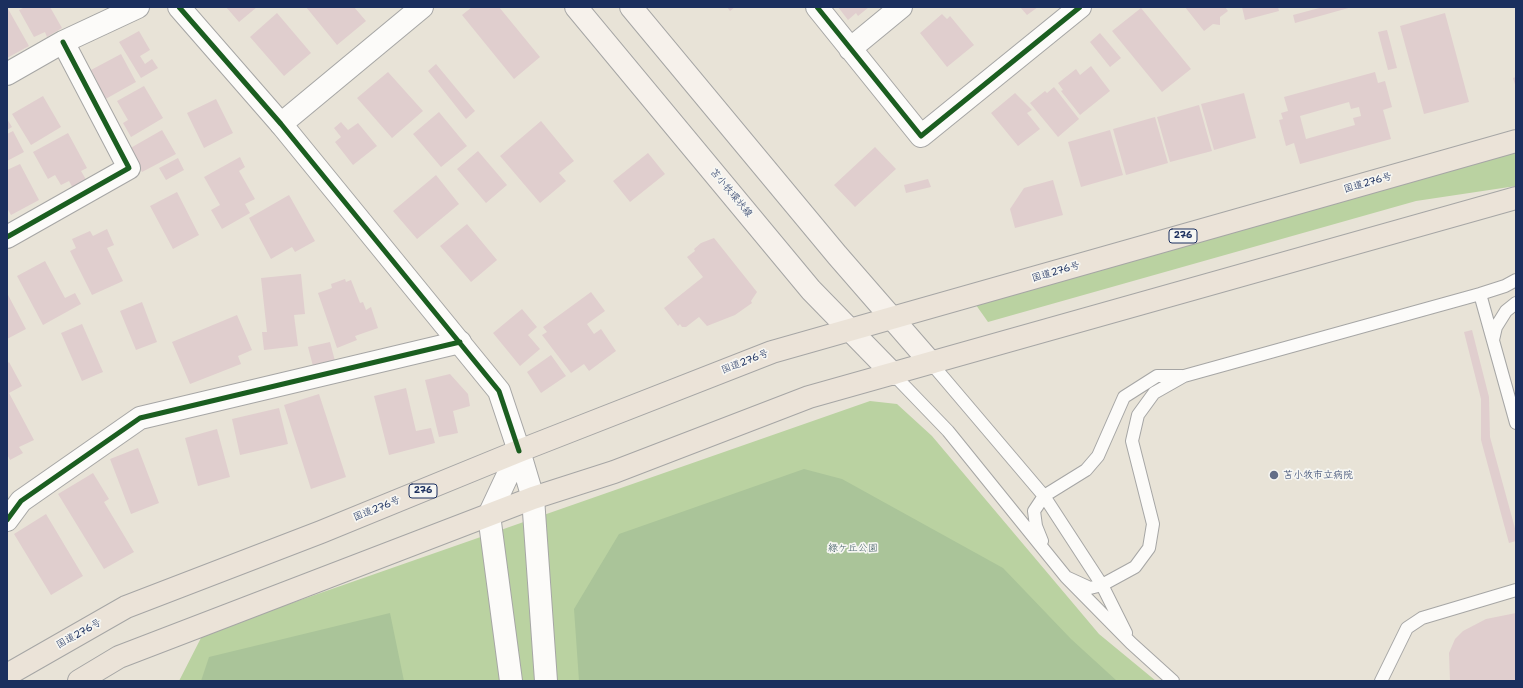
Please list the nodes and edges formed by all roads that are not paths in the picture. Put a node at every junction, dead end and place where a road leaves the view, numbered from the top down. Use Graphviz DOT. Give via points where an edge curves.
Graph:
graph roads {
  1 [pos="138,7"];
  2 [pos="179,7"];
  3 [pos="422,7"];
  4 [pos="576,7"];
  5 [pos="631,7"];
  6 [pos="817,7"];
  7 [pos="901,7"];
  8 [pos="1080,7"];
  9 [pos="63,42"];
  10 [pos="850,49"];
  11 [pos="7,74"];
  12 [pos="281,124"];
  13 [pos="1516,141"];
  14 [pos="1516,198"];
  15 [pos="7,237"];
  16 [pos="1516,280"];
  17 [pos="1510,287"];
  18 [pos="1480,294"];
  19 [pos="1516,303"];
  20 [pos="892,319"];
  21 [pos="850,330"];
  22 [pos="1493,341"];
  23 [pos="460,342"];
  24 [pos="930,363"];
  25 [pos="893,374"];
  26 [pos="1184,376"];
  27 [pos="1516,423"];
  28 [pos="518,451"];
  29 [pos="1044,496"];
  30 [pos="533,498"];
  31 [pos="489,515"];
  32 [pos="7,520"];
  33 [pos="1046,551"];
  34 [pos="1066,577"];
  35 [pos="1102,585"];
  36 [pos="1516,590"];
  37 [pos="1130,643"];
  38 [pos="7,675"];
  39 [pos="79,681"];
  40 [pos="511,681"];
  41 [pos="546,681"];
  42 [pos="1173,681"];
  43 [pos="1381,681"];
  1 -- 9 [label="street"];
  2 -- 12 [label="street"];
  3 -- 12 [label="street"];
  4 -- 21 [label="main road, 苫小牧環状線" via="811,290"];
  5 -- 20 [label="main road"];
  6 -- 10 [label="street"];
  7 -- 10 [label="street"];
  8 -- 10 [label="street" via="921,136"];
  9 -- 11 [label="street"];
  9 -- 15 [label="street" via="129,168"];
  12 -- 23 [label="street"];
  13 -- 20 [label="highway, 国道276号 / 276"];
  14 -- 24 [label="highway"];
  16 -- 17 [label="lane"];
  17 -- 18 [label="lane"];
  18 -- 22 [label="lane"];
  18 -- 26 [label="lane"];
  19 -- 22 [label="lane" via="1506,311 1496,327"];
  20 -- 21 [label="highway, 国道276号 / 276"];
  20 -- 24 [label="main road"];
  21 -- 25 [label="main road, 苫小牧環状線"];
  21 -- 28 [label="highway, 国道276号 / 276" via="751,359"];
  22 -- 27 [label="lane"];
  23 -- 28 [label="street" via="499,391"];
  23 -- 32 [label="street" via="140,418 21,501"];
  24 -- 25 [label="highway"];
  24 -- 29 [label="lane"];
  25 -- 30 [label="highway" via="809,397 614,472"];
  25 -- 33 [label="lane" via="948,431"];
  26 -- 29 [label="lane" via="1157,376 1124,397 1098,456 1086,470"];
  26 -- 35 [label="lane" via="1154,394 1138,415 1132,441 1153,524 1149,548 1135,567"];
  28 -- 30 [label="street"];
  28 -- 31 [label="street"];
  28 -- 38 [label="highway, 国道276号 / 276" via="321,532 126,607"];
  29 -- 33 [label="lane" via="1034,511 1036,526"];
  29 -- 35 [label="lane"];
  30 -- 31 [label="highway"];
  30 -- 41 [label="street"];
  31 -- 39 [label="highway" via="119,657"];
  31 -- 40 [label="street"];
  33 -- 34 [label="lane"];
  34 -- 35 [label="lane" via="1090,588"];
  34 -- 37 [label="lane"];
  35 -- 37 [label="lane"];
  36 -- 43 [label="lane" via="1422,618 1407,628"];
  37 -- 42 [label="lane"];
}
